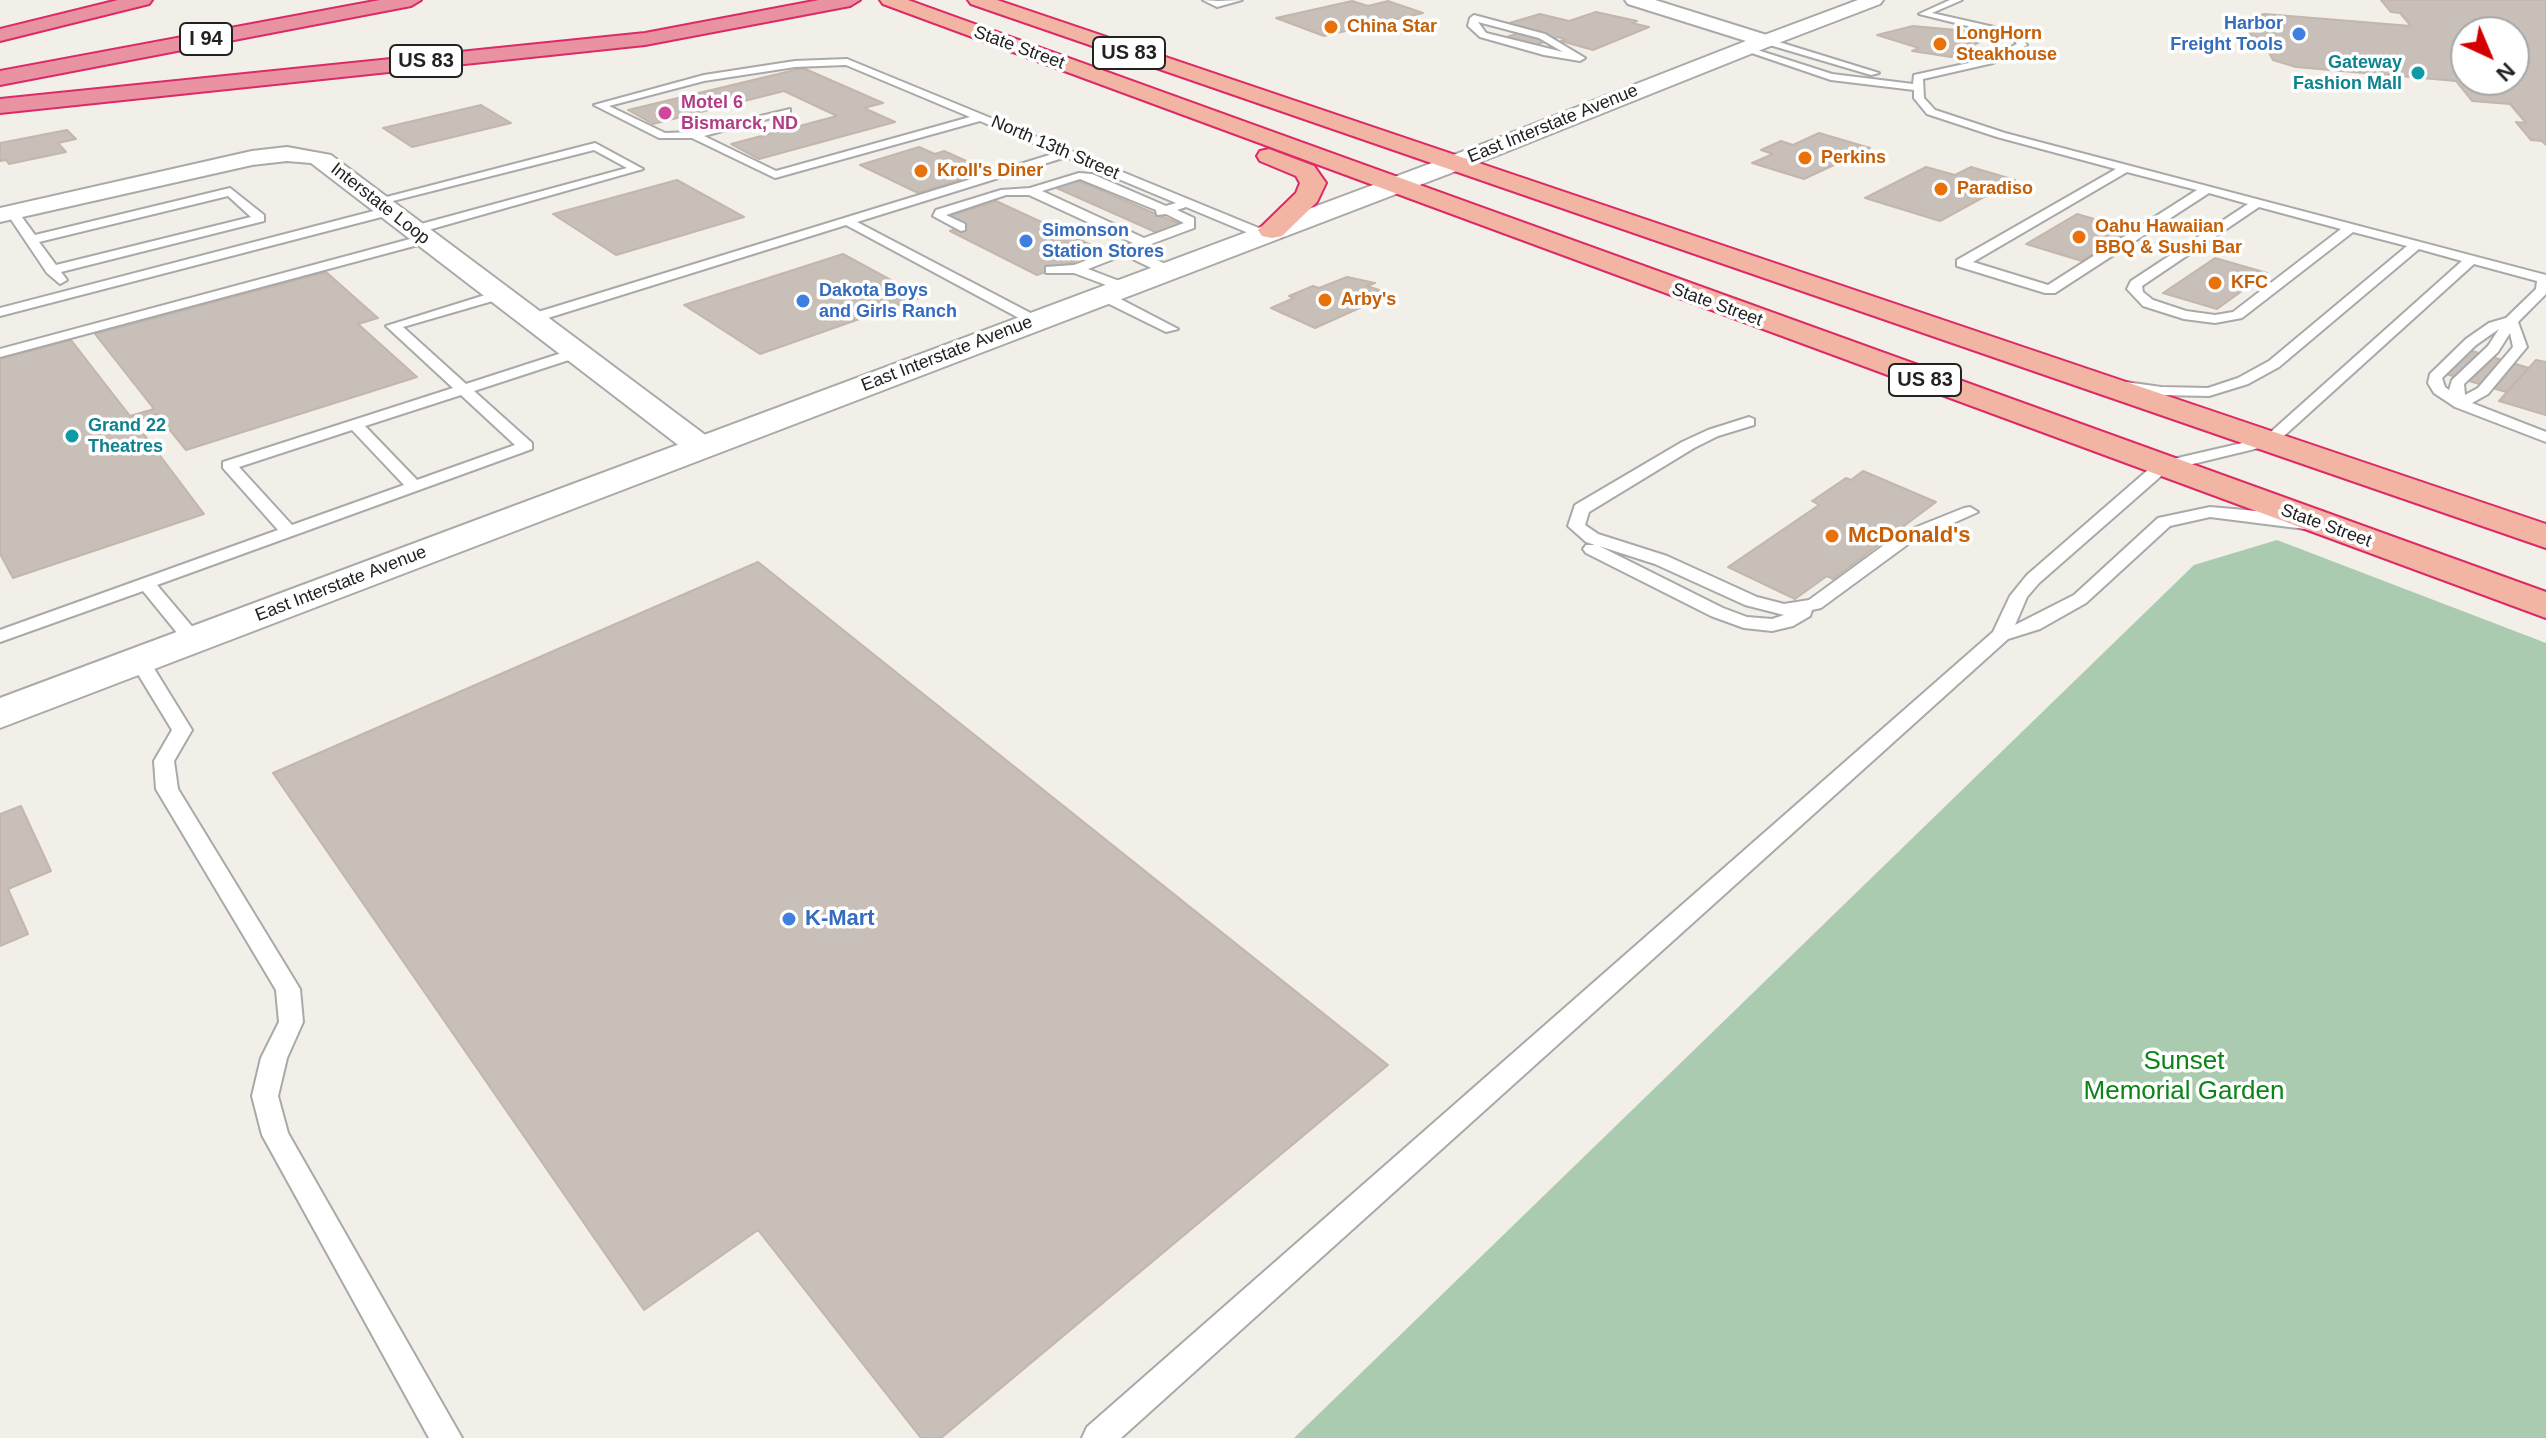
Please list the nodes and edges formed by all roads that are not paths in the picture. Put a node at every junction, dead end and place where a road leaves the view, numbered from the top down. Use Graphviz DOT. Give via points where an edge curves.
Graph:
graph roads {
  1 [pos="142,0"];
  2 [pos="411,0"];
  3 [pos="850,0"];
  4 [pos="890,0"];
  5 [pos="978,0"];
  6 [pos="1006,0"];
  7 [pos="1207,0"];
  8 [pos="1238,0"];
  9 [pos="1635,0"];
  10 [pos="1874,0"];
  11 [pos="1958,0"];
  12 [pos="1473,22"];
  13 [pos="965,28"];
  14 [pos="0,35"];
  15 [pos="1755,45"];
  16 [pos="29,49"];
  17 [pos="0,55"];
  18 [pos="1580,58"];
  19 [pos="0,78"];
  20 [pos="1918,83"];
  21 [pos="0,106"];
  22 [pos="786,111"];
  23 [pos="981,117"];
  24 [pos="1357,131"];
  25 [pos="694,135"];
  26 [pos="1067,153"];
  27 [pos="1452,163"];
  28 [pos="2126,168"];
  29 [pos="1391,186"];
  30 [pos="2206,190"];
  31 [pos="1031,191"];
  32 [pos="1072,195"];
  33 [pos="1053,201"];
  34 [pos="1186,203"];
  35 [pos="2257,203"];
  36 [pos="1095,205"];
  37 [pos="383,206"];
  38 [pos="1076,212"];
  39 [pos="1161,212"];
  40 [pos="1113,213"];
  41 [pos="6,214"];
  42 [pos="1093,220"];
  43 [pos="847,221"];
  44 [pos="1133,221"];
  45 [pos="961,227"];
  46 [pos="1112,228"];
  47 [pos="2350,228"];
  48 [pos="1267,232"];
  49 [pos="419,234"];
  50 [pos="31,240"];
  51 [pos="1142,242"];
  52 [pos="2416,245"];
  53 [pos="1124,250"];
  54 [pos="2471,260"];
  55 [pos="1609,265"];
  56 [pos="1076,269"];
  57 [pos="52,270"];
  58 [pos="1051,270"];
  59 [pos="1167,270"];
  60 [pos="2545,279"];
  61 [pos="1112,291"];
  62 [pos="69,293"];
  63 [pos="498,295"];
  64 [pos="0,312"];
  65 [pos="530,319"];
  66 [pos="1035,321"];
  67 [pos="2511,321"];
  68 [pos="1171,329"];
  69 [pos="0,353"];
  70 [pos="576,353"];
  71 [pos="2096,382"];
  72 [pos="464,390"];
  73 [pos="2460,404"];
  74 [pos="1749,422"];
  75 [pos="355,424"];
  76 [pos="2546,437"];
  77 [pos="2257,444"];
  78 [pos="701,447"];
  79 [pos="2174,463"];
  80 [pos="414,486"];
  81 [pos="1970,512"];
  82 [pos="288,531"];
  83 [pos="2546,537"];
  84 [pos="2361,539"];
  85 [pos="2546,564"];
  86 [pos="146,583"];
  87 [pos="2546,605"];
  88 [pos="2001,635"];
  89 [pos="0,636"];
  90 [pos="194,641"];
  91 [pos="140,661"];
  92 [pos="0,714"];
  93 [pos="446,1438"];
  94 [pos="1098,1438"];
  1 -- 14 [label="highway"];
  2 -- 19 [label="highway, I 94"];
  3 -- 21 [label="highway, US 83" via="645,39"];
  4 -- 13 [label="highway, State Street / US 83"];
  5 -- 24 [label="highway, State Street / US 83"];
  6 -- 24 [label="highway" via="1323,109"];
  7 -- 8 [label="lane"];
  9 -- 15 [label="street"];
  10 -- 15 [label="street"];
  11 -- 20 [label="lane" via="1923,14 1991,29 2022,45 1990,61"];
  12 -- 18 [label="lane" via="1483,35"];
  13 -- 27 [label="highway" via="1122,67 1388,159"];
  13 -- 29 [label="highway, State Street / US 83"];
  13 -- 48 [label="highway" via="1032,66 1305,171 1313,183 1308,196"];
  15 -- 20 [label="lane"];
  15 -- 20 [label="lane" via="1831,77"];
  15 -- 27 [label="street, East Interstate Avenue"];
  16 -- 17 [label="highway"];
  20 -- 28 [label="lane" via="1922,105 1948,119"];
  22 -- 25 [label="lane"];
  23 -- 25 [label="lane" via="775,175"];
  23 -- 25 [label="lane, North 13th Street" via="847,62 704,78 599,105 663,136"];
  23 -- 26 [label="lane, North 13th Street"];
  24 -- 27 [label="highway, State Street / US 83"];
  26 -- 34 [label="lane, North 13th Street"];
  26 -- 43 [label="lane"];
  27 -- 29 [label="street, East Interstate Avenue"];
  27 -- 71 [label="highway, State Street / US 83"];
  28 -- 30 [label="lane"];
  28 -- 30 [label="lane" via="1962,263 2050,290"];
  29 -- 48 [label="street, East Interstate Avenue"];
  29 -- 55 [label="highway, State Street / US 83"];
  29 -- 71 [label="highway" via="1431,182 1479,188 1832,310"];
  30 -- 35 [label="lane"];
  31 -- 33 [label="lane"];
  31 -- 39 [label="lane" via="1079,176"];
  31 -- 45 [label="lane" via="1005,192 940,213"];
  32 -- 33 [label="lane"];
  33 -- 38 [label="lane"];
  34 -- 39 [label="lane"];
  34 -- 48 [label="lane, North 13th Street"];
  35 -- 47 [label="lane"];
  35 -- 47 [label="lane" via="2136,284 2138,295 2184,315 2237,315"];
  36 -- 38 [label="lane"];
  37 -- 41 [label="street, Interstate Loop" via="323,160 287,154"];
  37 -- 49 [label="street, Interstate Loop"];
  37 -- 49 [label="lane" via="595,146 637,169"];
  37 -- 62 [label="lane"];
  38 -- 42 [label="lane"];
  39 -- 51 [label="lane" via="1190,225"];
  40 -- 42 [label="lane"];
  41 -- 50 [label="lane"];
  42 -- 46 [label="lane"];
  43 -- 65 [label="lane"];
  43 -- 66 [label="lane"];
  44 -- 46 [label="lane"];
  46 -- 51 [label="lane"];
  47 -- 52 [label="lane"];
  48 -- 59 [label="street, East Interstate Avenue"];
  49 -- 63 [label="street, Interstate Loop"];
  49 -- 69 [label="lane"];
  50 -- 57 [label="lane"];
  50 -- 57 [label="lane" via="230,192 260,218"];
  51 -- 53 [label="lane"];
  52 -- 54 [label="lane"];
  52 -- 71 [label="lane" via="2274,364 2225,389 2189,393"];
  53 -- 56 [label="lane"];
  53 -- 59 [label="lane"];
  54 -- 60 [label="lane"];
  54 -- 77 [label="lane"];
  55 -- 77 [label="highway" via="1859,331 2193,441"];
  55 -- 79 [label="highway, State Street / US 83"];
  56 -- 58 [label="lane"];
  56 -- 61 [label="lane"];
  57 -- 62 [label="lane"];
  59 -- 61 [label="street, East Interstate Avenue"];
  60 -- 67 [label="lane" via="2543,290"];
  61 -- 66 [label="street, East Interstate Avenue"];
  61 -- 68 [label="lane"];
  62 -- 64 [label="lane"];
  63 -- 65 [label="street, Interstate Loop"];
  63 -- 72 [label="lane" via="393,326"];
  65 -- 70 [label="street, Interstate Loop"];
  66 -- 78 [label="street, East Interstate Avenue"];
  67 -- 73 [label="lane" via="2493,349 2457,383"];
  67 -- 73 [label="lane" via="2519,339 2517,354 2483,391"];
  67 -- 73 [label="lane" via="2481,333 2435,377 2439,390"];
  70 -- 72 [label="lane"];
  70 -- 78 [label="street, Interstate Loop"];
  71 -- 77 [label="highway, State Street / US 83"];
  72 -- 75 [label="lane"];
  72 -- 80 [label="lane" via="526,446"];
  73 -- 76 [label="lane"];
  74 -- 81 [label="lane" via="1688,445 1581,509 1566,525 1568,533 1730,618 1772,625 1796,618 1905,538"];
  75 -- 80 [label="lane"];
  75 -- 82 [label="lane" via="229,465"];
  77 -- 79 [label="lane"];
  77 -- 83 [label="highway, State Street / US 83"];
  78 -- 90 [label="street, East Interstate Avenue"];
  79 -- 84 [label="highway, State Street / US 83"];
  79 -- 85 [label="highway" via="2222,459 2255,467"];
  79 -- 88 [label="lane" via="2033,579"];
  80 -- 82 [label="lane"];
  82 -- 86 [label="lane"];
  84 -- 87 [label="highway, State Street / US 83"];
  84 -- 88 [label="lane" via="2268,517 2186,515 2157,527 2080,599 2033,625"];
  86 -- 89 [label="lane"];
  86 -- 90 [label="lane"];
  88 -- 94 [label="lane"];
  90 -- 91 [label="street, East Interstate Avenue"];
  91 -- 92 [label="street, East Interstate Avenue"];
  91 -- 93 [label="lane" via="182,730 164,761 167,789 288,989 291,1022 274,1058 265,1096 275,1135"];
}
